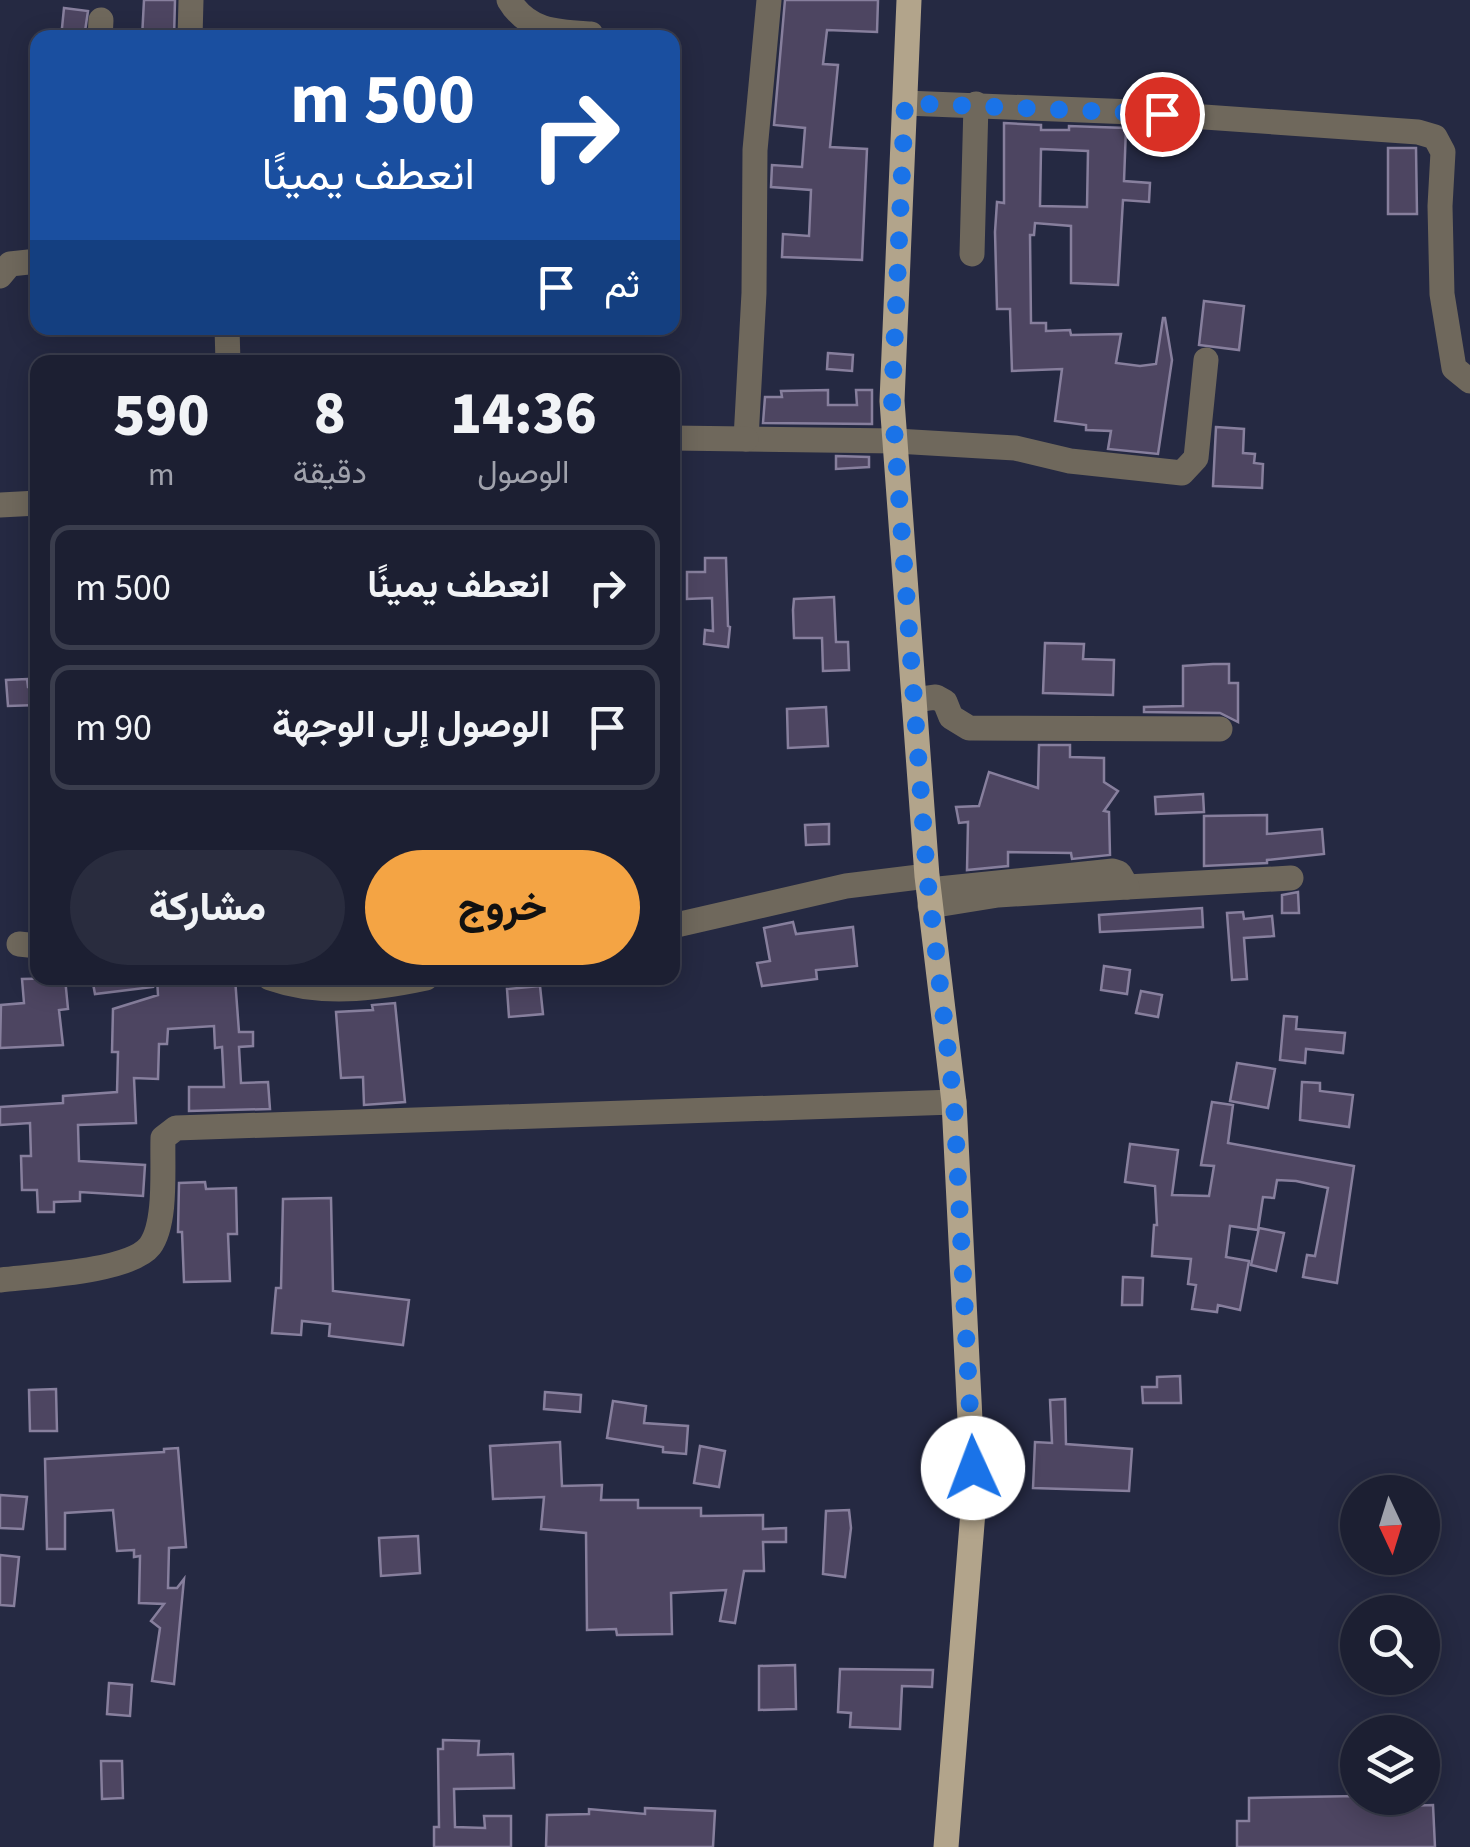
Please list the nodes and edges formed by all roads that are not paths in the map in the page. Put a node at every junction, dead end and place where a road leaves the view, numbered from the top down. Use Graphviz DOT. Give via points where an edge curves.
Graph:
graph roads {
  1 [pos="191,0"];
  2 [pos="509,0"];
  3 [pos="768,0"];
  4 [pos="909,0"];
  5 [pos="190,30"];
  6 [pos="545,30"];
  7 [pos="905,103"];
  8 [pos="976,104"];
  9 [pos="972,254"];
  10 [pos="30,262"];
  11 [pos="0,276"];
  12 [pos="1206,360"];
  13 [pos="1470,381"];
  14 [pos="680,438"];
  15 [pos="746,438"];
  16 [pos="896,441"];
  17 [pos="30,503"];
  18 [pos="0,505"];
  19 [pos="914,700"];
  20 [pos="1220,729"];
  21 [pos="1291,878"];
  22 [pos="929,891"];
  23 [pos="680,924"];
  24 [pos="303,985"];
  25 [pos="390,985"];
  26 [pos="954,1102"];
  27 [pos="0,1280"];
  28 [pos="946,1847"];
  1 -- 5 [label="street"];
  2 -- 6 [label="street"];
  3 -- 15 [label="street" via="755,150"];
  4 -- 7 [label="main road"];
  7 -- 8 [label="street"];
  7 -- 16 [label="main road" via="892,400"];
  8 -- 9 [label="street"];
  8 -- 13 [label="street" via="1435,137 1443,152 1442,294 1454,368"];
  10 -- 11 [label="street" via="10,264"];
  12 -- 16 [label="street" via="1196,458 1182,473 1015,448"];
  14 -- 15 [label="street"];
  15 -- 16 [label="street"];
  16 -- 19 [label="main road"];
  17 -- 18 [label="street"];
  19 -- 20 [label="street" via="936,697 969,728"];
  19 -- 22 [label="main road"];
  21 -- 22 [label="street" via="1128,887 1113,872"];
  22 -- 23 [label="street" via="846,886"];
  22 -- 26 [label="main road"];
  24 -- 25 [label="street"];
  26 -- 27 [label="street" via="176,1128 164,1138 161,1207 149,1247 130,1260"];
  26 -- 28 [label="main road" via="974,1499"];
}
